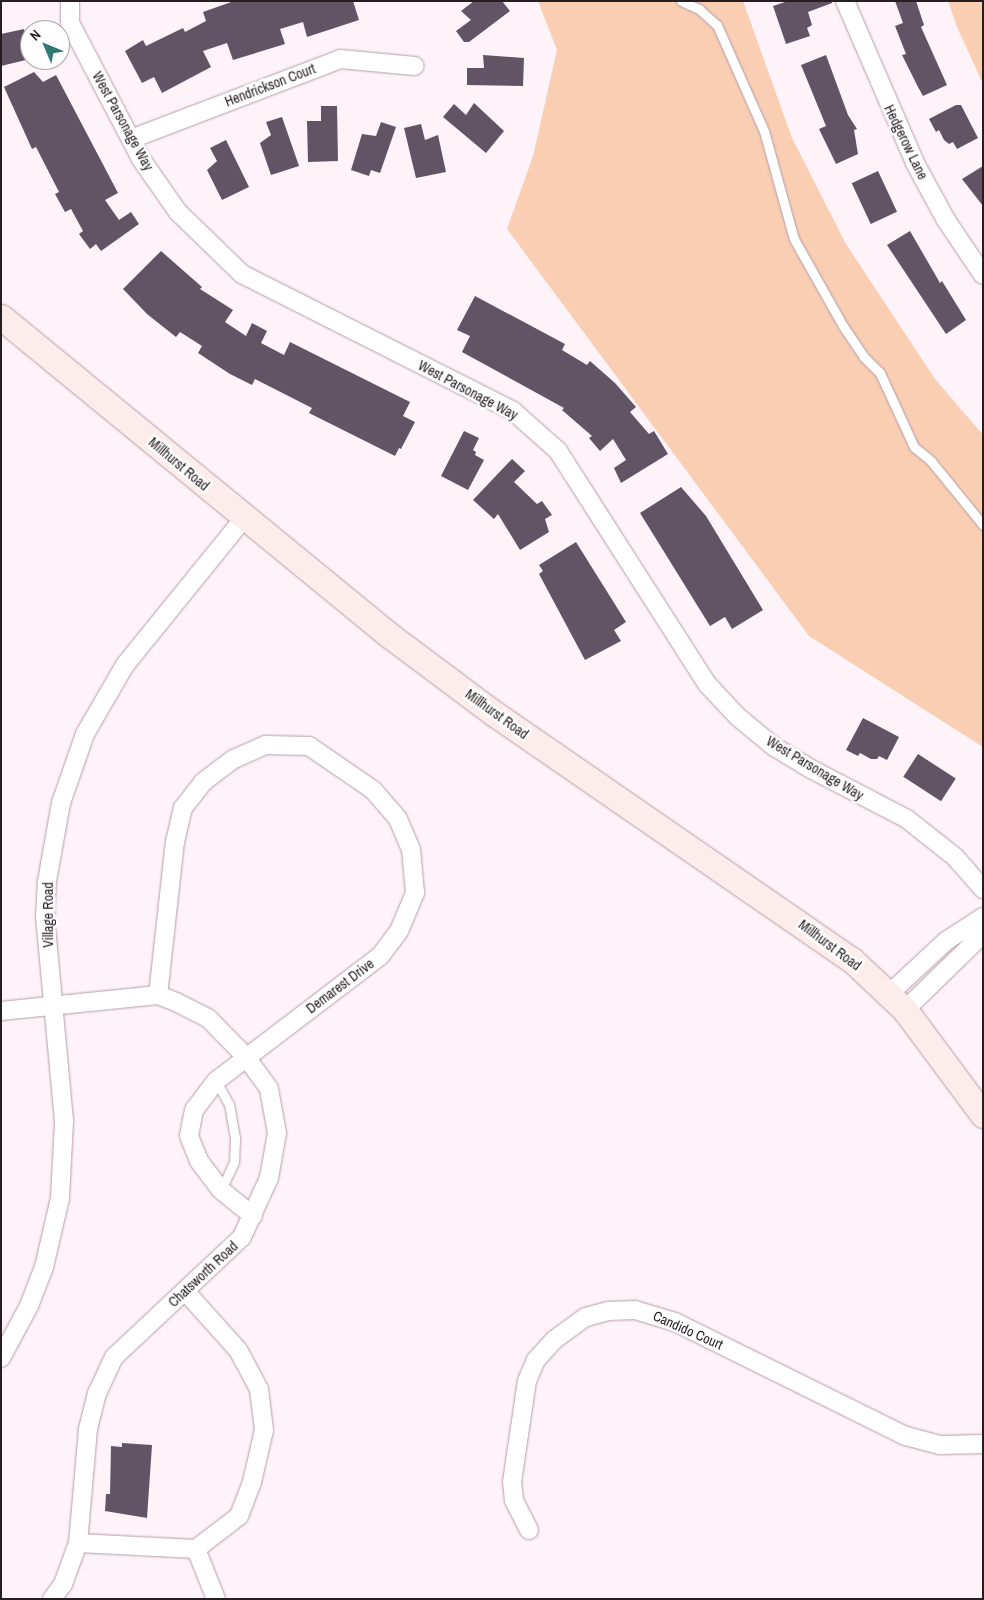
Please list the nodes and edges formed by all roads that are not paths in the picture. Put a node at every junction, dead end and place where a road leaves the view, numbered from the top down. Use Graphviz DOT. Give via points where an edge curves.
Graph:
graph roads {
  1 [pos="70,1"];
  2 [pos="681,1"];
  3 [pos="845,1"];
  4 [pos="415,66"];
  5 [pos="131,139"];
  6 [pos="983,275"];
  7 [pos="1,317"];
  8 [pos="244,518"];
  9 [pos="983,525"];
  10 [pos="983,889"];
  11 [pos="983,917"];
  12 [pos="983,934"];
  13 [pos="158,995"];
  14 [pos="897,1002"];
  15 [pos="52,1007"];
  16 [pos="1,1011"];
  17 [pos="246,1057"];
  18 [pos="216,1080"];
  19 [pos="983,1115"];
  20 [pos="221,1190"];
  21 [pos="253,1216"];
  22 [pos="185,1291"];
  23 [pos="1,1358"];
  24 [pos="983,1444"];
  25 [pos="529,1530"];
  26 [pos="78,1542"];
  27 [pos="196,1549"];
  28 [pos="52,1599"];
  29 [pos="216,1599"];
  1 -- 5 [label="street, West Parsonage Way" via="70,23"];
  2 -- 9 [label="lane" via="717,24 764,131 794,239 843,326 863,356 880,372 914,448 931,461"];
  3 -- 6 [label="street, Hedgerow Lane" via="915,163 946,220"];
  4 -- 5 [label="street, Hendrickson Court" via="340,59"];
  5 -- 10 [label="street, West Parsonage Way" via="178,212 242,274 513,411 558,451 707,684 738,717 773,746 810,769 907,819 955,857"];
  7 -- 8 [label="street, Millhurst Road"];
  8 -- 14 [label="street, Millhurst Road" via="389,635 492,712 780,908 852,960"];
  8 -- 15 [label="street, Village Road" via="125,664 103,699 71,768 60,803 47,881 45,918"];
  11 -- 14 [label="street" via="946,941"];
  12 -- 14 [label="street"];
  13 -- 15 [label="street"];
  13 -- 17 [label="street, Chatsworth Road" via="208,1018"];
  13 -- 17 [label="street, Demarest Drive" via="175,842 183,808 203,782 234,759 266,745 309,746 344,767 373,790 398,820 411,849 415,894 399,931 380,956"];
  14 -- 19 [label="street, Millhurst Road"];
  15 -- 16 [label="street"];
  15 -- 23 [label="street, Village Road" via="64,1121 60,1198 44,1267 29,1306"];
  17 -- 18 [label="street, Demarest Drive"];
  17 -- 21 [label="street, Chatsworth Road" via="269,1089 277,1133 269,1178"];
  18 -- 20 [label="lane" via="229,1104 235,1137 234,1162"];
  18 -- 20 [label="street, Demarest Drive" via="194,1110 189,1136 199,1161"];
  20 -- 21 [label="street, Demarest Drive"];
  21 -- 22 [label="street, Chatsworth Road" via="242,1237"];
  22 -- 26 [label="street, Chatsworth Road" via="114,1357 97,1393 88,1429"];
  22 -- 27 [label="street" via="238,1350 259,1389 264,1430 252,1482 239,1516"];
  24 -- 25 [label="street, Candido Court" via="940,1445 906,1436 675,1322 635,1310 608,1311 586,1317 554,1340 536,1360 527,1381 512,1482 514,1500"];
  26 -- 27 [label="street"];
  26 -- 28 [label="street, Chatsworth Road" via="63,1584"];
  27 -- 29 [label="street"];
}
